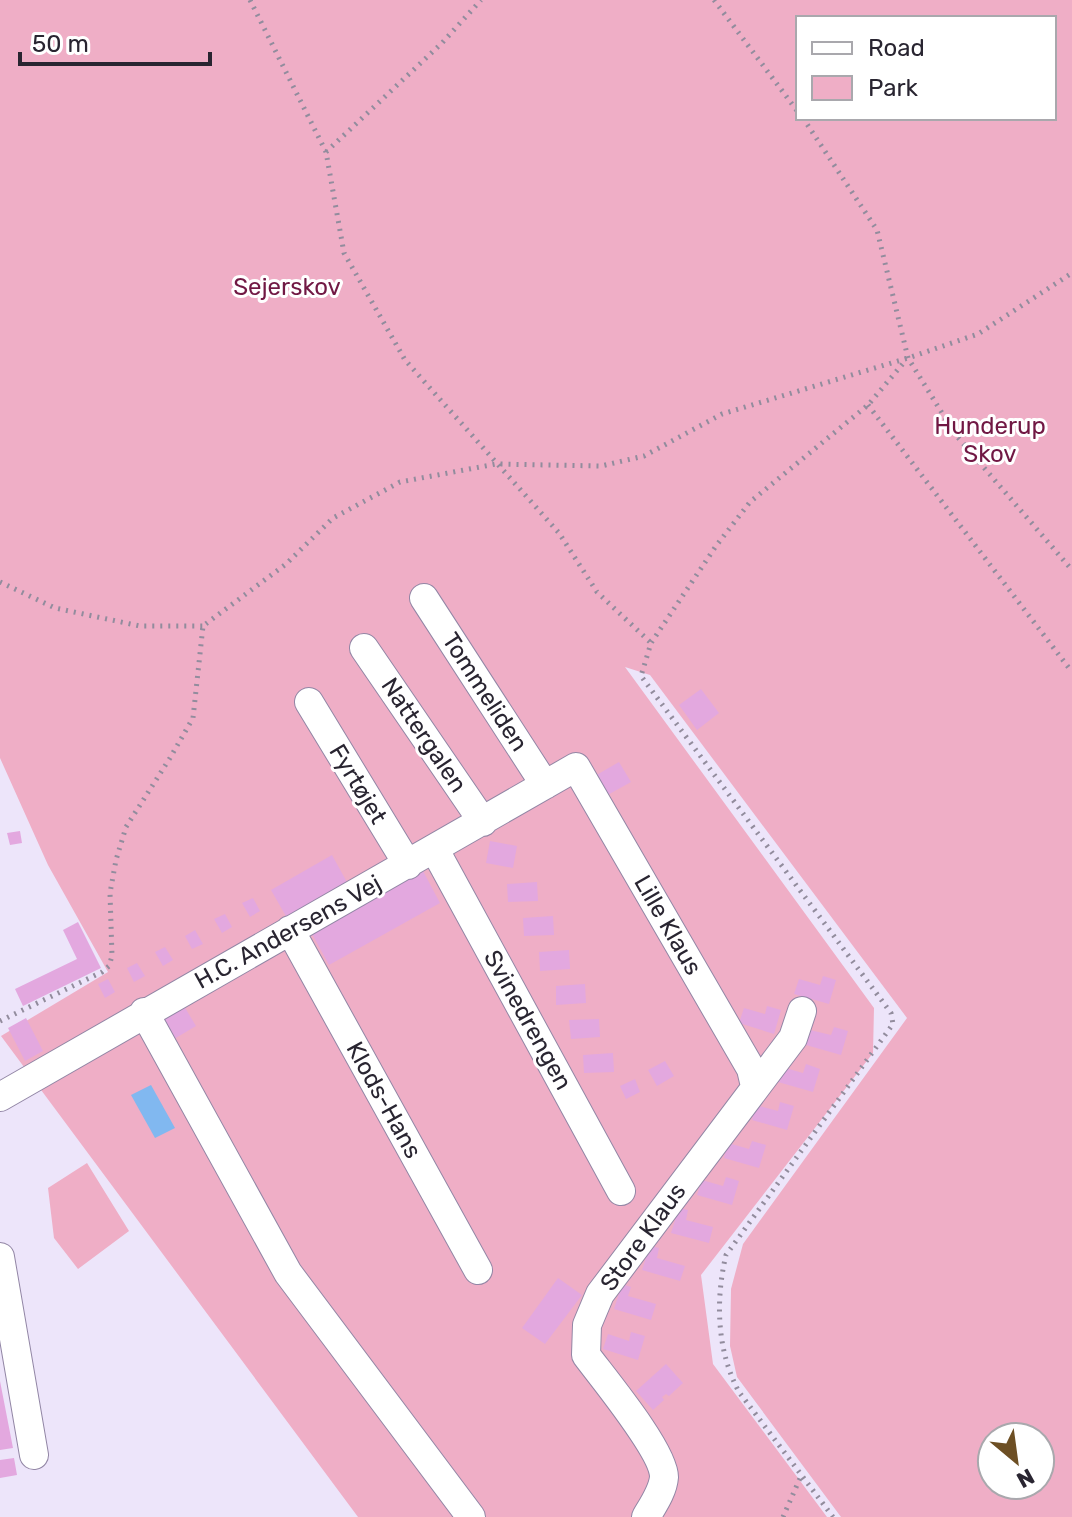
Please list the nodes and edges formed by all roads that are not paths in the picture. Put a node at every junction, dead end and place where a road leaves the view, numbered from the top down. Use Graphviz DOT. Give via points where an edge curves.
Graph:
graph roads {
  1 [pos="424,598"];
  2 [pos="364,648"];
  3 [pos="309,702"];
  4 [pos="576,767"];
  5 [pos="545,785"];
  6 [pos="483,822"];
  7 [pos="435,850"];
  8 [pos="408,865"];
  9 [pos="290,930"];
  10 [pos="802,1011"];
  11 [pos="144,1012"];
  12 [pos="755,1086"];
  13 [pos="0,1097"];
  14 [pos="621,1191"];
  15 [pos="0,1257"];
  16 [pos="478,1270"];
  17 [pos="34,1455"];
  18 [pos="471,1517"];
  19 [pos="646,1517"];
  1 -- 5 [label="lane, Tommeliden"];
  2 -- 6 [label="lane, Nattergalen"];
  3 -- 8 [label="lane, Fyrtøjet"];
  4 -- 5 [label="lane, H.C. Andersens Vej"];
  4 -- 12 [label="lane, Lille Klaus" via="751,1069"];
  5 -- 6 [label="lane, H.C. Andersens Vej"];
  6 -- 7 [label="lane, H.C. Andersens Vej"];
  7 -- 8 [label="lane, H.C. Andersens Vej"];
  7 -- 14 [label="lane, Svinedrengen"];
  8 -- 9 [label="lane, H.C. Andersens Vej"];
  9 -- 11 [label="lane, H.C. Andersens Vej"];
  9 -- 16 [label="lane, Klods-Hans"];
  10 -- 12 [label="lane, Store Klaus" via="793,1038"];
  11 -- 13 [label="lane, H.C. Andersens Vej"];
  11 -- 18 [label="lane" via="288,1273"];
  12 -- 19 [label="lane, Store Klaus" via="600,1294 587,1325 586,1355 663,1467 664,1480"];
  15 -- 17 [label="lane"];
}
